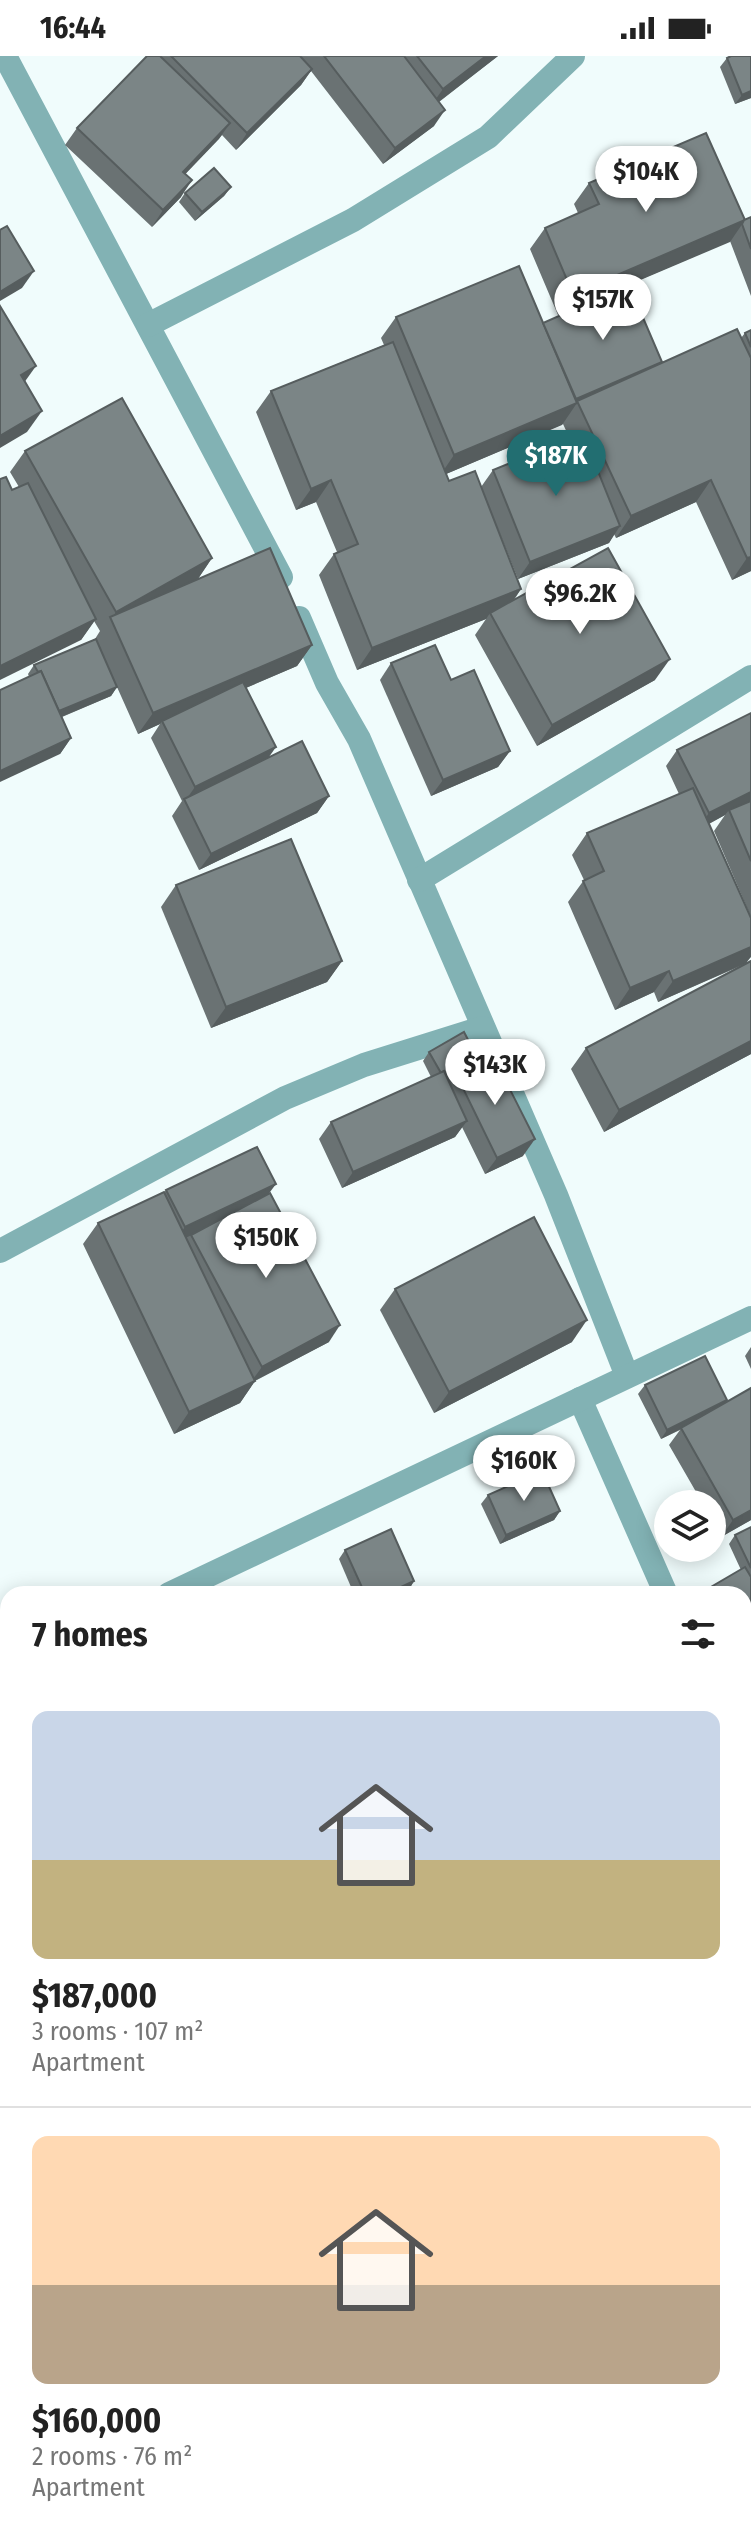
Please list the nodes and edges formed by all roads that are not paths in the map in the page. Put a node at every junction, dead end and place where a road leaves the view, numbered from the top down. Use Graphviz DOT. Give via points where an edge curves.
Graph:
graph roads {
  1 [pos="5,56"];
  2 [pos="573,56"];
  3 [pos="148,325"];
  4 [pos="751,677"];
  5 [pos="419,880"];
  6 [pos="482,1028"];
  7 [pos="0,1251"];
  8 [pos="751,1318"];
  9 [pos="627,1376"];
  10 [pos="580,1399"];
  11 [pos="186,1586"];
  12 [pos="662,1586"];
  1 -- 3 [label="street"];
  2 -- 3 [label="street" via="488,137 353,220"];
  3 -- 5 [label="street" via="267,546"];
  4 -- 5 [label="street"];
  5 -- 6 [label="street"];
  6 -- 7 [label="street" via="364,1065 285,1098"];
  6 -- 9 [label="street" via="556,1195"];
  8 -- 9 [label="street"];
  9 -- 10 [label="street"];
  10 -- 11 [label="street"];
  10 -- 12 [label="street"];
}
